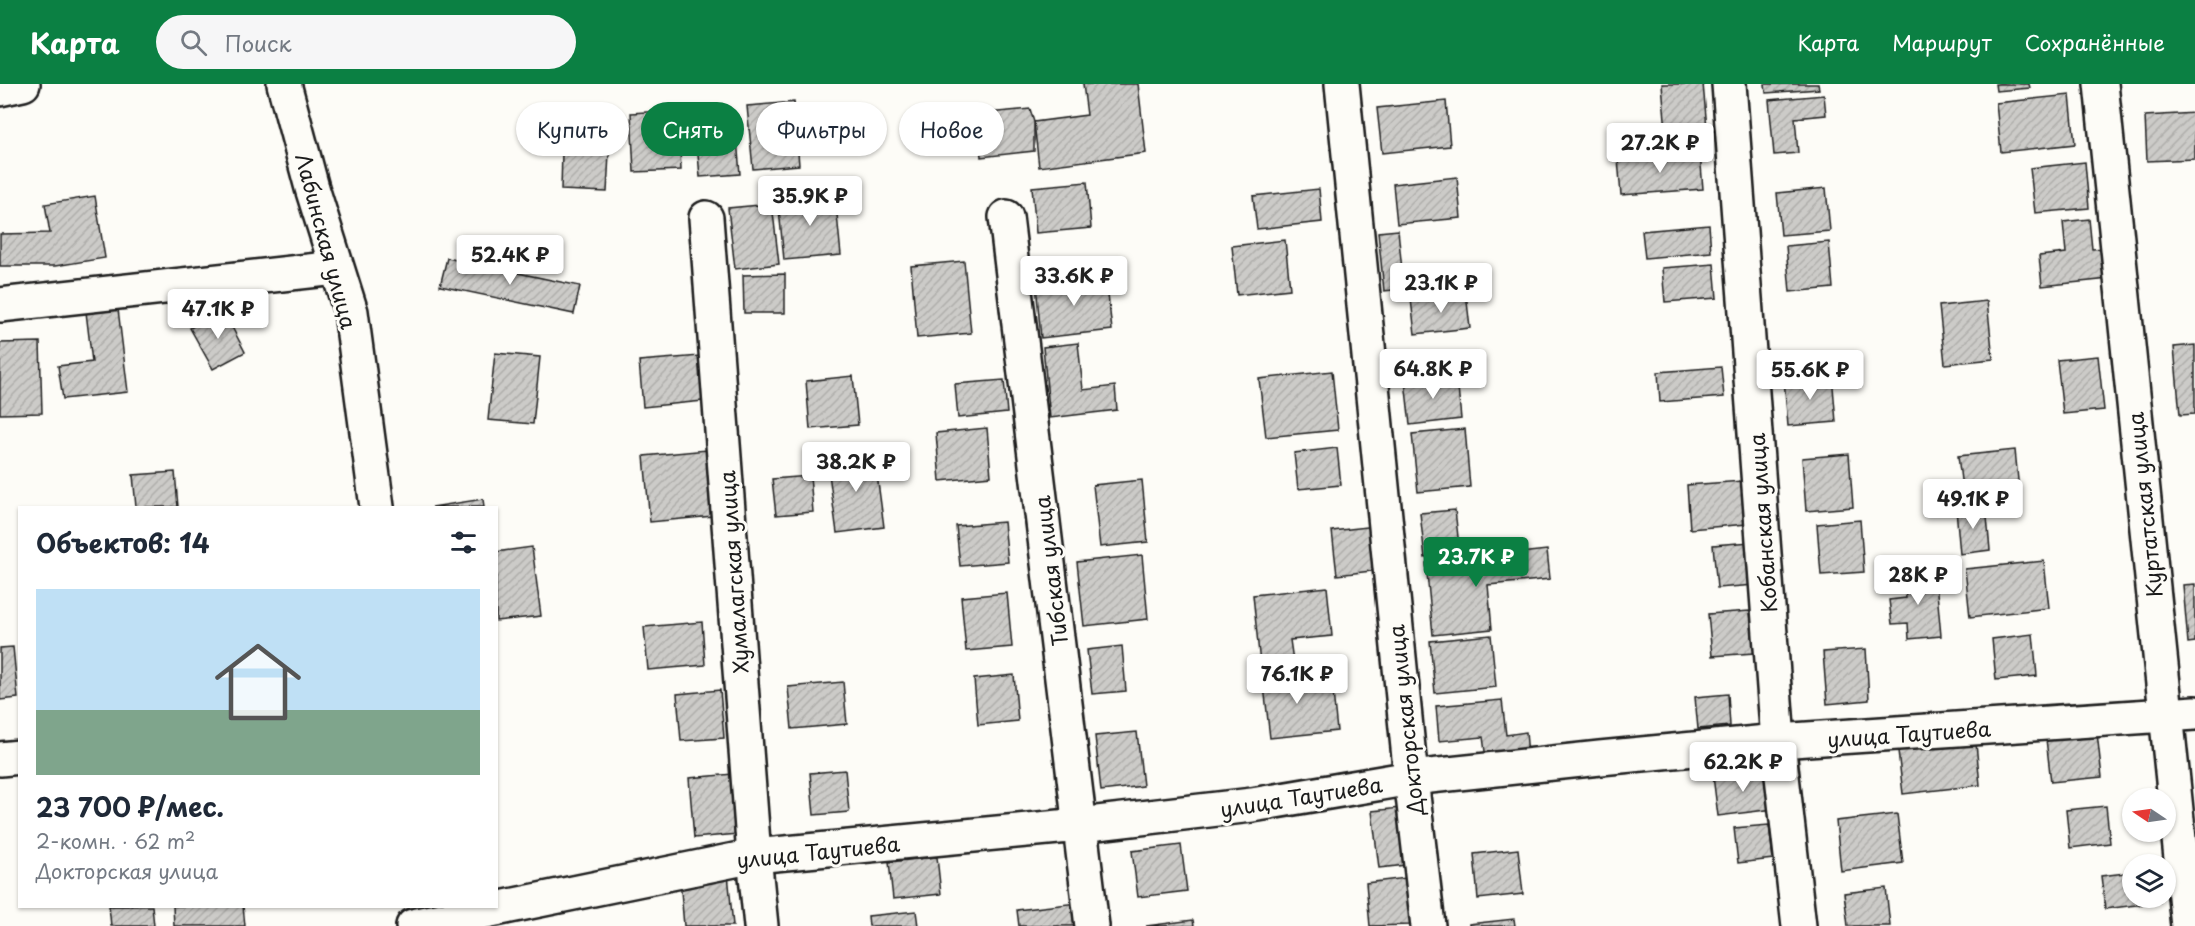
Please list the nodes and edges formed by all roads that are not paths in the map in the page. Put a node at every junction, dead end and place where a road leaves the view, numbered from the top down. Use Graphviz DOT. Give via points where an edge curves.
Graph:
graph roads {
  1 [pos="23,84"];
  2 [pos="284,84"];
  3 [pos="1342,84"];
  4 [pos="1729,84"];
  5 [pos="2101,84"];
  6 [pos="0,88"];
  7 [pos="1006,216"];
  8 [pos="706,218"];
  9 [pos="336,268"];
  10 [pos="0,305"];
  11 [pos="377,506"];
  12 [pos="2180,715"];
  13 [pos="1778,741"];
  14 [pos="18,757"];
  15 [pos="0,759"];
  16 [pos="1411,778"];
  17 [pos="1080,825"];
  18 [pos="754,856"];
  19 [pos="498,906"];
  20 [pos="488,908"];
  21 [pos="427,920"];
  22 [pos="761,926"];
  23 [pos="1092,926"];
  24 [pos="1428,926"];
  25 [pos="1799,926"];
  26 [pos="2188,926"];
  1 -- 6 [label="street"];
  2 -- 9 [label="street, Лабинская улица"];
  3 -- 16 [label="street, Докторская улица"];
  4 -- 13 [label="street, Кобанская улица"];
  5 -- 12 [label="street, Куртатская улица"];
  7 -- 17 [label="street, Тибская улица"];
  8 -- 18 [label="street, Хумалагская улица"];
  9 -- 10 [label="street"];
  9 -- 11 [label="street, Лабинская улица" via="351,312"];
  12 -- 13 [label="street, улица Таутиева"];
  12 -- 26 [label="street, Куртатская улица"];
  13 -- 16 [label="street, улица Таутиева"];
  13 -- 25 [label="street, Кобанская улица"];
  14 -- 15 [label="street"];
  16 -- 17 [label="street, улица Таутиева" via="1252,805"];
  16 -- 24 [label="street, Докторская улица"];
  17 -- 18 [label="street, улица Таутиева"];
  17 -- 23 [label="street, Тибская улица"];
  18 -- 19 [label="street, улица Таутиева"];
  18 -- 22 [label="street, Хумалагская улица"];
  20 -- 21 [label="street, улица Таутиева"];
}
